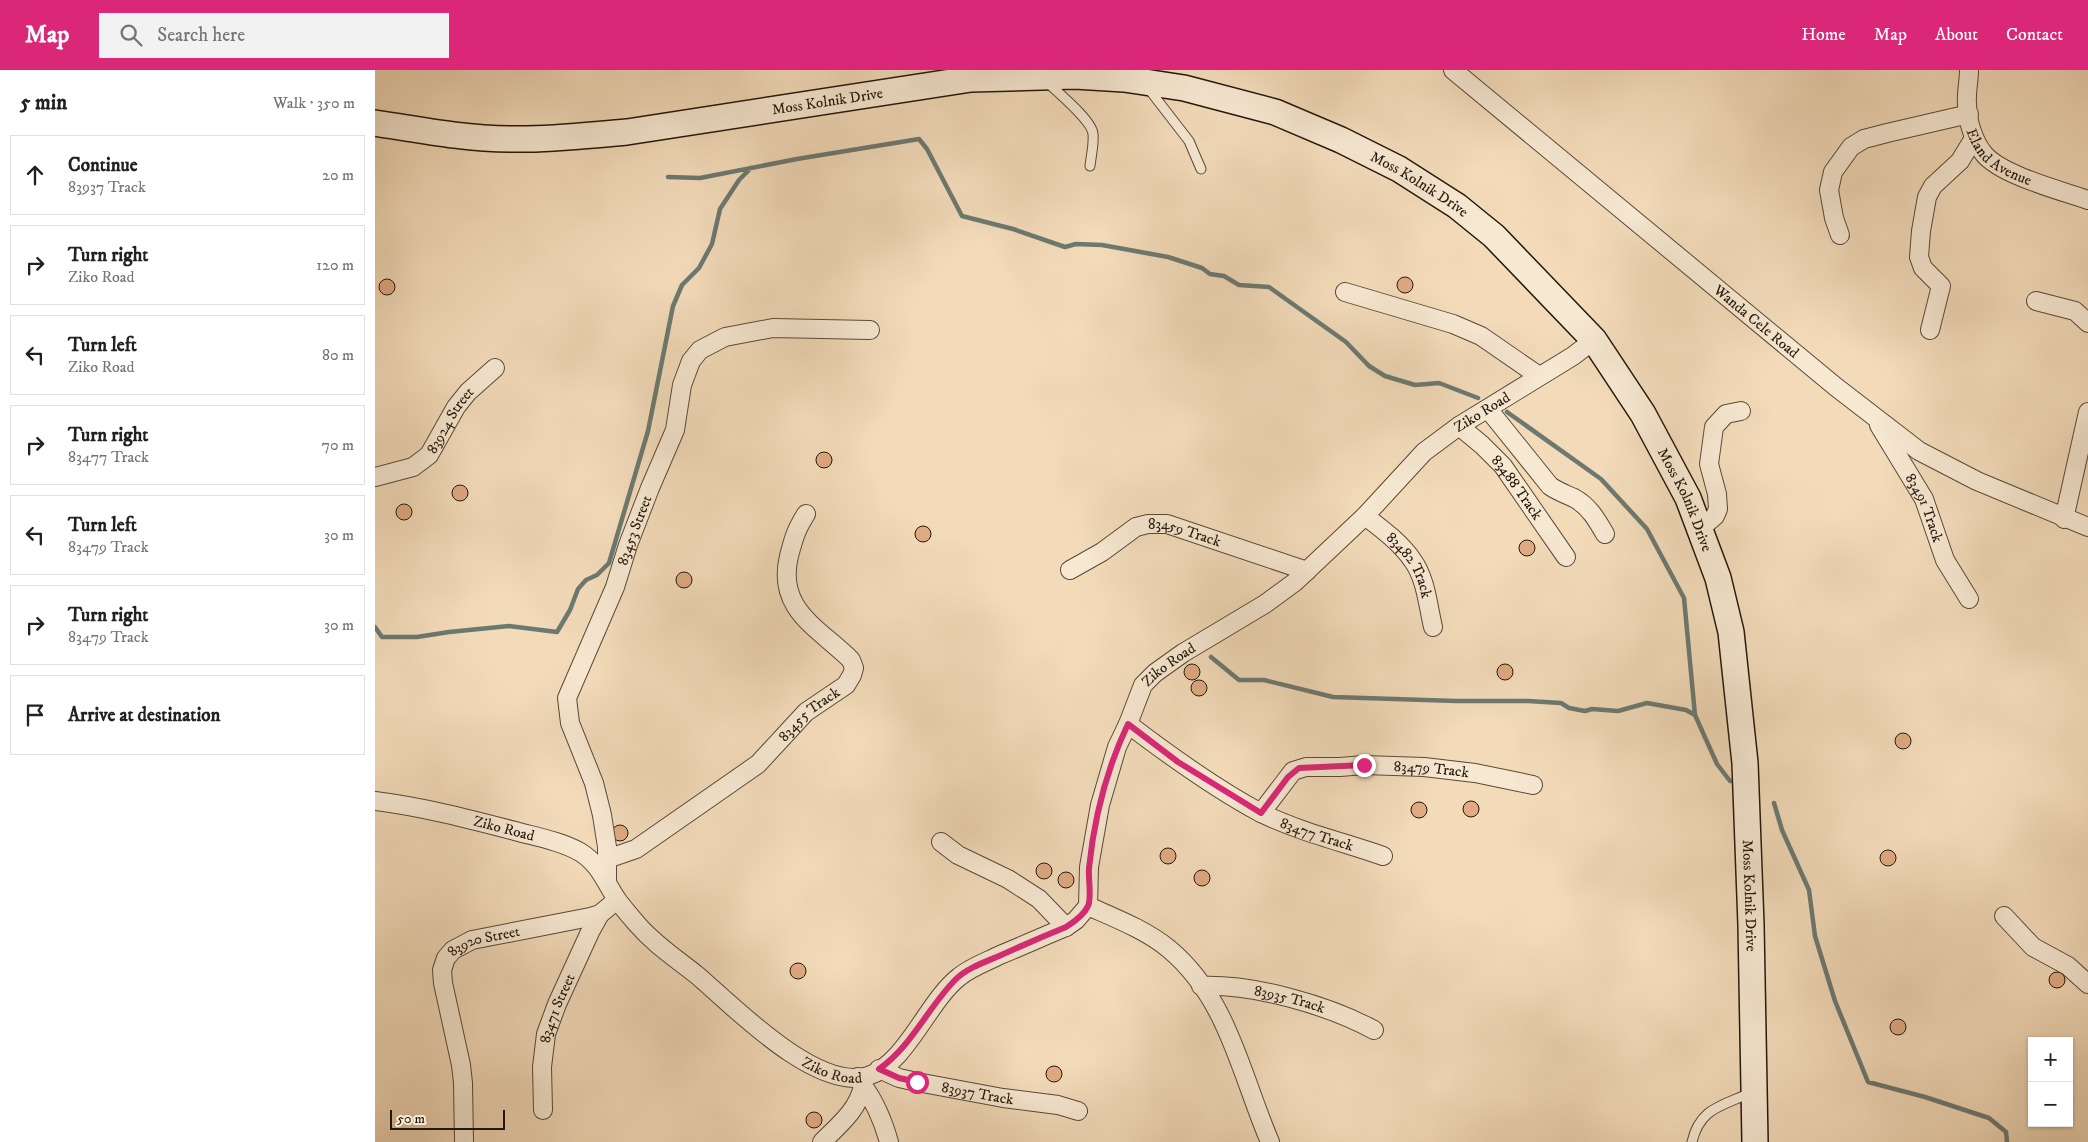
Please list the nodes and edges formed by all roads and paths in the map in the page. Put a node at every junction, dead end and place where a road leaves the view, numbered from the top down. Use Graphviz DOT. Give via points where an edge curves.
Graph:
graph roads {
  1 [pos="1453,70"];
  2 [pos="1969,70"];
  3 [pos="958,75"];
  4 [pos="1042,77"];
  5 [pos="1143,82"];
  6 [pos="1969,114"];
  7 [pos="375,123"];
  8 [pos="1974,138"];
  9 [pos="1090,166"];
  10 [pos="1201,169"];
  11 [pos="2088,200"];
  12 [pos="1840,235"];
  13 [pos="1345,292"];
  14 [pos="2036,301"];
  15 [pos="2088,323"];
  16 [pos="870,330"];
  17 [pos="1929,330"];
  18 [pos="1594,340"];
  19 [pos="495,368"];
  20 [pos="1539,376"];
  21 [pos="1488,409"];
  22 [pos="1741,411"];
  23 [pos="2088,412"];
  24 [pos="1875,418"];
  25 [pos="1459,426"];
  26 [pos="375,477"];
  27 [pos="807,514"];
  28 [pos="1365,516"];
  29 [pos="2064,519"];
  30 [pos="2088,528"];
  31 [pos="1700,529"];
  32 [pos="1605,534"];
  33 [pos="1566,557"];
  34 [pos="1070,570"];
  35 [pos="1307,571"];
  36 [pos="1969,599"];
  37 [pos="1433,627"];
  38 [pos="1128,724"];
  39 [pos="1533,785"];
  40 [pos="375,800"];
  41 [pos="1261,813"];
  42 [pos="941,842"];
  43 [pos="1383,856"];
  44 [pos="607,859"];
  45 [pos="607,880"];
  46 [pos="617,900"];
  47 [pos="1088,906"];
  48 [pos="600,914"];
  49 [pos="2004,916"];
  50 [pos="1066,927"];
  51 [pos="2088,984"];
  52 [pos="1201,986"];
  53 [pos="1375,1030"];
  54 [pos="879,1069"];
  55 [pos="860,1082"];
  56 [pos="1755,1091"];
  57 [pos="543,1110"];
  58 [pos="1078,1111"];
  59 [pos="464,1142"];
  60 [pos="822,1142"];
  61 [pos="889,1142"];
  62 [pos="1271,1142"];
  63 [pos="1691,1142"];
  64 [pos="1755,1142"];
  1 -- 24 [label="street, Wanda Cele Road"];
  2 -- 6 [label="street, Eland Avenue"];
  3 -- 4 [label="main road, Moss Kolnik Drive"];
  3 -- 7 [label="main road, Moss Kolnik Drive" via="627,132 512,139 445,134"];
  4 -- 5 [label="main road, Moss Kolnik Drive" via="1075,76"];
  4 -- 9 [label="lane" via="1090,125 1093,135"];
  5 -- 10 [label="lane" via="1189,142"];
  5 -- 18 [label="main road, Moss Kolnik Drive" via="1184,88 1275,112 1399,169 1457,206 1494,236"];
  6 -- 8 [label="street, Eland Avenue"];
  6 -- 12 [label="street" via="1864,139 1851,147 1833,172 1829,190 1833,218"];
  8 -- 11 [label="street, Eland Avenue" via="1984,155 2013,174"];
  8 -- 17 [label="street" via="1960,161 1933,186 1927,197 1919,257 1923,268 1941,286"];
  13 -- 20 [label="street" via="1453,324 1481,336"];
  14 -- 15 [label="street" via="2075,311"];
  16 -- 44 [label="street, 83453 Street" via="773,328 725,337 700,350 691,361 682,385 675,430 615,587 567,698 570,723 591,774 602,815"];
  18 -- 20 [label="street, Ziko Road"];
  18 -- 31 [label="main road, Moss Kolnik Drive" via="1643,414 1688,498"];
  19 -- 26 [label="street, 83924 Street" via="456,407 429,455 413,467"];
  20 -- 21 [label="street, Ziko Road"];
  21 -- 25 [label="street, Ziko Road"];
  21 -- 32 [label="street" via="1549,486 1576,499 1591,512"];
  22 -- 31 [label="street" via="1726,414 1714,427 1709,464 1718,509"];
  23 -- 29 [label="street"];
  24 -- 29 [label="street, Wanda Cele Road" via="1919,451 1977,481"];
  24 -- 36 [label="street, 83491 Track" via="1924,500 1945,560"];
  25 -- 28 [label="street, Ziko Road" via="1424,452"];
  25 -- 33 [label="street, 83488 Track" via="1503,466"];
  27 -- 44 [label="street, 83455 Track" via="795,531 786,576 788,589 793,603 809,623 851,660 852,675 846,685 806,712 758,764 636,849"];
  28 -- 35 [label="street, Ziko Road"];
  28 -- 37 [label="street, 83482 Track" via="1414,562"];
  29 -- 30 [label="street, Wanda Cele Road"];
  31 -- 56 [label="main road, Moss Kolnik Drive" via="1731,632 1737,680 1746,782"];
  34 -- 35 [label="street, 83459 Track" via="1102,552 1135,527 1158,523"];
  35 -- 38 [label="street, Ziko Road" via="1273,598 1155,673 1143,685"];
  38 -- 41 [label="street, 83477 Track" via="1178,762"];
  38 -- 47 [label="street, Ziko Road" via="1117,747 1100,805 1089,868"];
  39 -- 41 [label="street, 83479 Track" via="1424,767 1306,767 1293,772"];
  40 -- 45 [label="street, Ziko Road" via="411,805 559,843 592,860"];
  41 -- 43 [label="street, 83477 Track"];
  42 -- 50 [label="street" via="958,855 1008,879 1039,899"];
  44 -- 45 [label="street, 83453 Street"];
  45 -- 46 [label="street, Ziko Road"];
  46 -- 48 [label="street, 83920 Street"];
  46 -- 55 [label="street, Ziko Road" via="661,948 760,1030 810,1065"];
  47 -- 50 [label="street, Ziko Road" via="1077,920"];
  47 -- 52 [label="street" via="1168,948"];
  48 -- 57 [label="street, 83471 Street" via="589,932 546,1034 542,1067"];
  48 -- 59 [label="street, 83920 Street" via="472,940 453,950 446,958 442,970 443,983 463,1083"];
  49 -- 51 [label="street" via="2033,946 2068,966"];
  50 -- 54 [label="street, Ziko Road" via="975,966 958,977 897,1054"];
  52 -- 53 [label="street, 83935 Track" via="1227,986 1310,1002"];
  52 -- 62 [label="street" via="1224,1021"];
  54 -- 55 [label="street, Ziko Road"];
  54 -- 58 [label="street, 83937 Track" via="926,1084"];
  55 -- 60 [label="street" via="861,1096 856,1106"];
  55 -- 61 [label="street" via="882,1118"];
  56 -- 63 [label="lane" via="1702,1117"];
  56 -- 64 [label="main road, Moss Kolnik Drive"];
}
